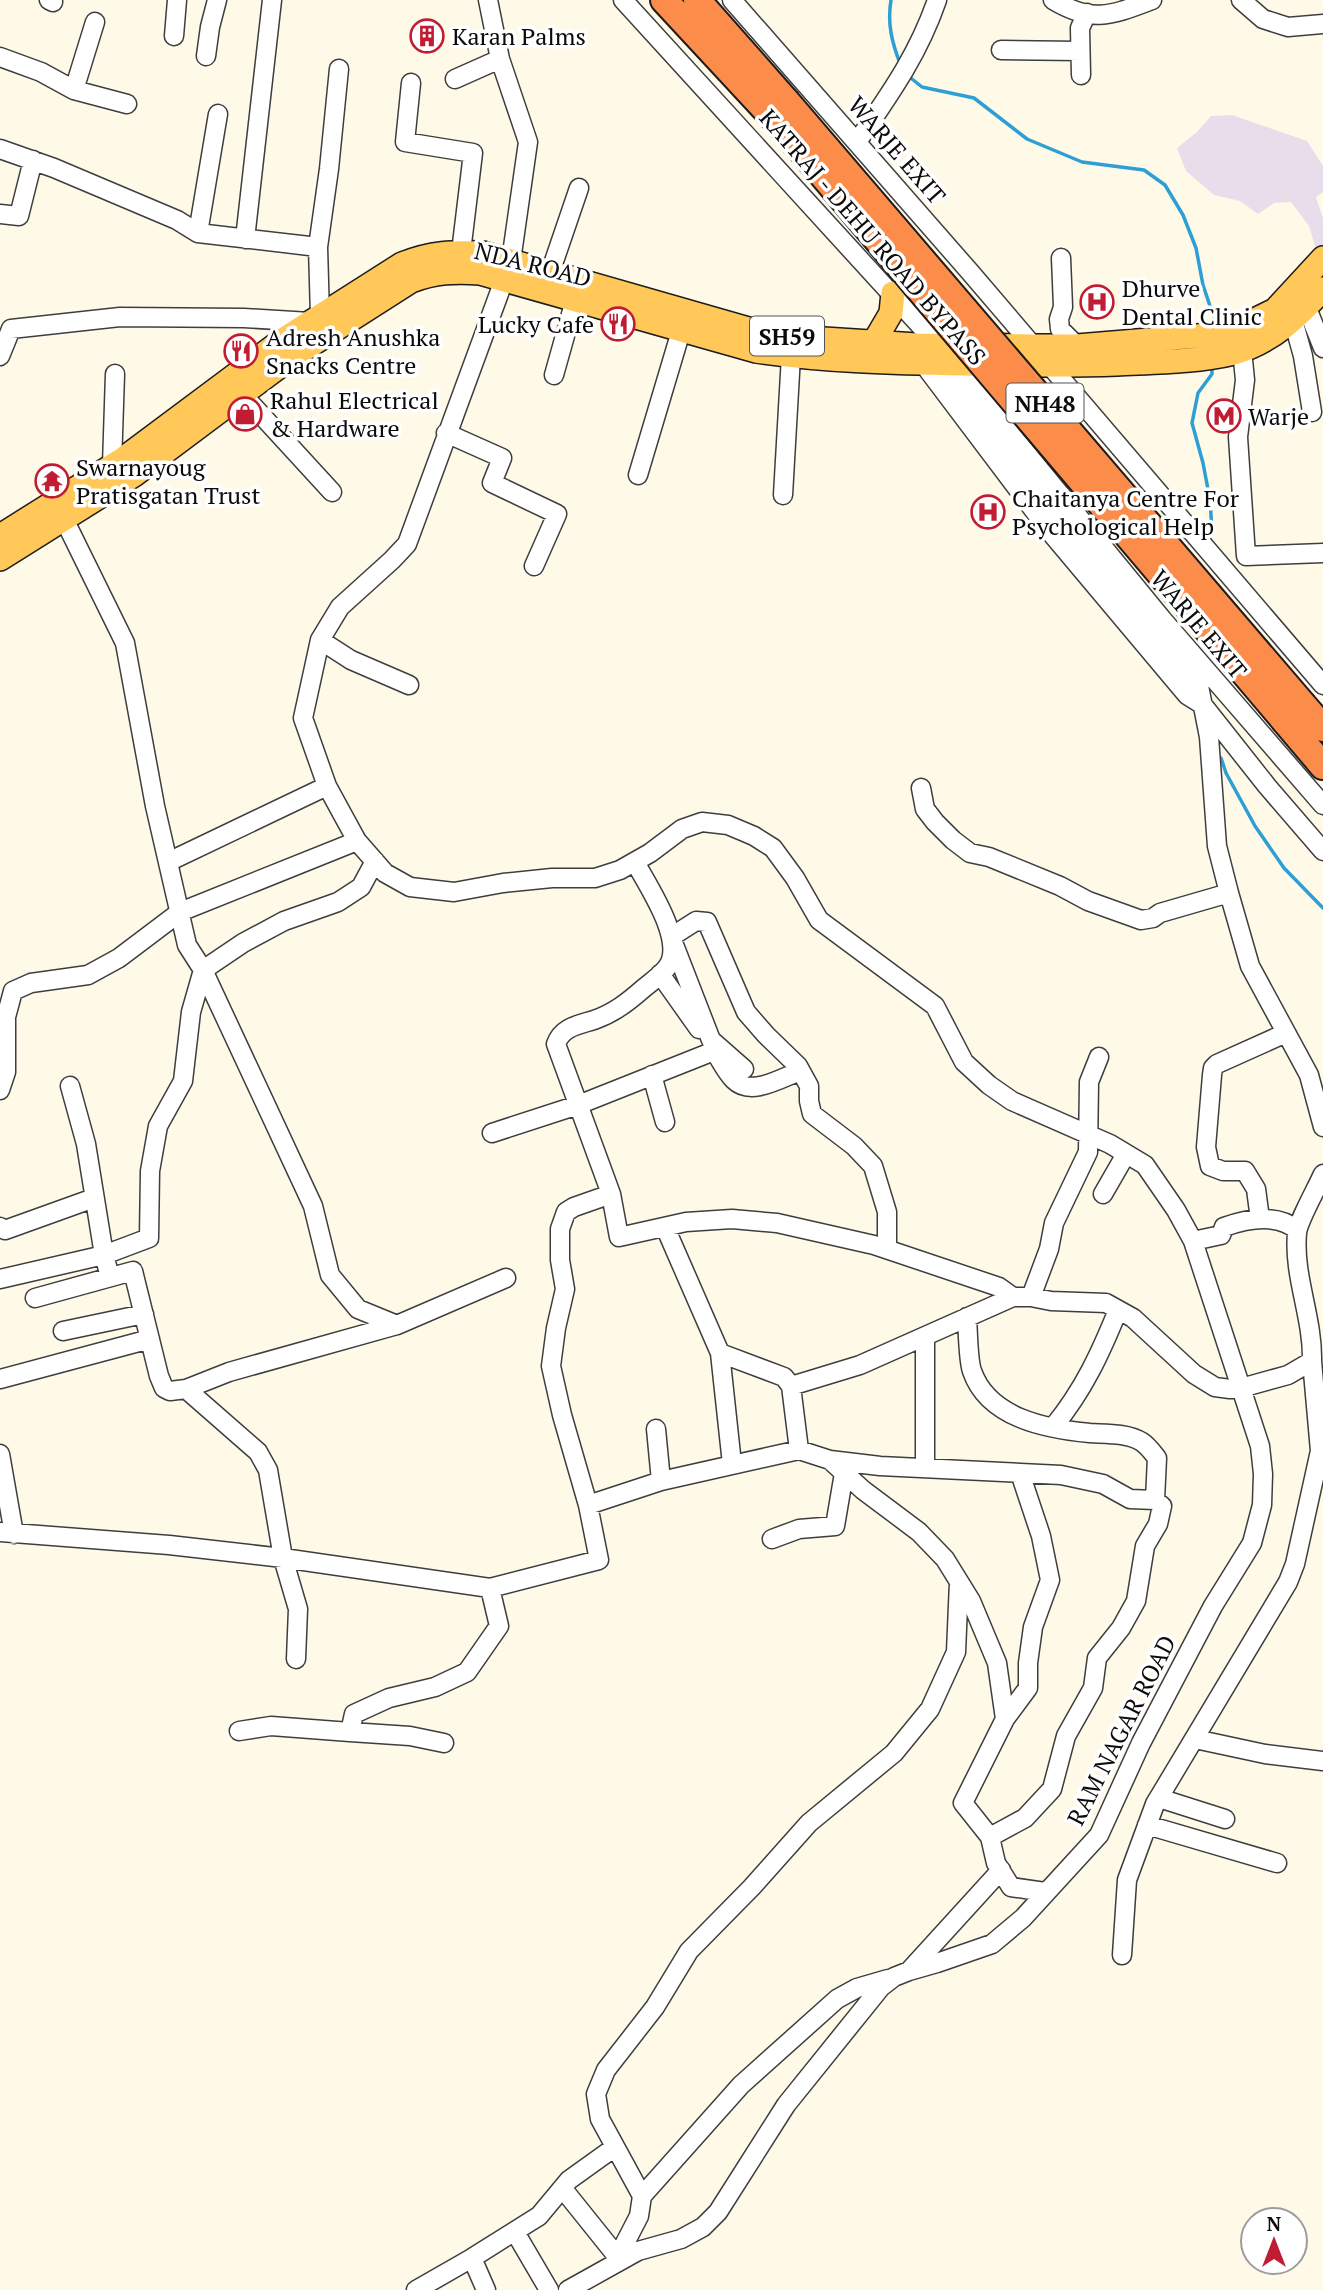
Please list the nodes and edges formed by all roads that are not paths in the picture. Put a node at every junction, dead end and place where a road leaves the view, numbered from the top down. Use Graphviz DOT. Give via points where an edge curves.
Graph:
graph roads {
  1 [pos="177,0"];
  2 [pos="217,0"];
  3 [pos="272,0"];
  4 [pos="488,0"];
  5 [pos="623,0"];
  6 [pos="664,0"];
  7 [pos="697,0"];
  8 [pos="732,0"];
  9 [pos="937,0"];
  10 [pos="1053,0"];
  11 [pos="1152,0"];
  12 [pos="1241,0"];
  13 [pos="1087,13"];
  14 [pos="95,22"];
  15 [pos="1323,24"];
  16 [pos="174,36"];
  17 [pos="1001,51"];
  18 [pos="1080,51"];
  19 [pos="206,56"];
  20 [pos="0,57"];
  21 [pos="500,60"];
  22 [pos="339,69"];
  23 [pos="1081,75"];
  24 [pos="455,79"];
  25 [pos="411,83"];
  26 [pos="74,90"];
  27 [pos="127,104"];
  28 [pos="218,114"];
  29 [pos="783,114"];
  30 [pos="857,142"];
  31 [pos="0,149"];
  32 [pos="33,160"];
  33 [pos="579,188"];
  34 [pos="0,214"];
  35 [pos="198,233"];
  36 [pos="244,239"];
  37 [pos="318,247"];
  38 [pos="461,252"];
  39 [pos="1061,258"];
  40 [pos="1323,258"];
  41 [pos="507,271"];
  42 [pos="550,272"];
  43 [pos="1323,289"];
  44 [pos="893,293"];
  45 [pos="575,300"];
  46 [pos="1300,314"];
  47 [pos="319,324"];
  48 [pos="681,331"];
  49 [pos="1237,340"];
  50 [pos="874,342"];
  51 [pos="1033,346"];
  52 [pos="1323,348"];
  53 [pos="933,354"];
  54 [pos="0,356"];
  55 [pos="791,356"];
  56 [pos="1068,356"];
  57 [pos="115,374"];
  58 [pos="554,375"];
  59 [pos="243,395"];
  60 [pos="1312,412"];
  61 [pos="446,433"];
  62 [pos="112,466"];
  63 [pos="638,475"];
  64 [pos="332,492"];
  65 [pos="783,495"];
  66 [pos="64,519"];
  67 [pos="0,536"];
  68 [pos="1323,553"];
  69 [pos="0,559"];
  70 [pos="534,566"];
  71 [pos="320,640"];
  72 [pos="1315,667"];
  73 [pos="409,685"];
  74 [pos="1323,685"];
  75 [pos="1203,705"];
  76 [pos="1294,713"];
  77 [pos="1323,728"];
  78 [pos="1323,766"];
  79 [pos="327,786"];
  80 [pos="921,788"];
  81 [pos="1323,806"];
  82 [pos="357,841"];
  83 [pos="1323,851"];
  84 [pos="375,861"];
  85 [pos="168,862"];
  86 [pos="635,862"];
  87 [pos="1229,893"];
  88 [pos="180,912"];
  89 [pos="671,937"];
  90 [pos="203,970"];
  91 [pos="660,974"];
  92 [pos="6,986"];
  93 [pos="1286,1033"];
  94 [pos="714,1051"];
  95 [pos="1099,1058"];
  96 [pos="744,1069"];
  97 [pos="800,1071"];
  98 [pos="652,1075"];
  99 [pos="70,1086"];
  100 [pos="0,1090"];
  101 [pos="578,1105"];
  102 [pos="665,1122"];
  103 [pos="1323,1127"];
  104 [pos="492,1133"];
  105 [pos="1087,1133"];
  106 [pos="1126,1154"];
  107 [pos="1323,1174"];
  108 [pos="611,1194"];
  109 [pos="1103,1194"];
  110 [pos="1319,1195"];
  111 [pos="94,1198"];
  112 [pos="1259,1219"];
  113 [pos="0,1227"];
  114 [pos="665,1227"];
  115 [pos="1297,1230"];
  116 [pos="1193,1241"];
  117 [pos="887,1249"];
  118 [pos="104,1255"];
  119 [pos="110,1277"];
  120 [pos="506,1278"];
  121 [pos="0,1279"];
  122 [pos="1022,1297"];
  123 [pos="35,1298"];
  124 [pos="1118,1310"];
  125 [pos="144,1314"];
  126 [pos="967,1317"];
  127 [pos="397,1325"];
  128 [pos="63,1331"];
  129 [pos="925,1338"];
  130 [pos="150,1339"];
  131 [pos="720,1353"];
  132 [pos="1312,1361"];
  133 [pos="0,1379"];
  134 [pos="790,1386"];
  135 [pos="1241,1388"];
  136 [pos="186,1389"];
  137 [pos="1054,1426"];
  138 [pos="656,1429"];
  139 [pos="799,1450"];
  140 [pos="0,1454"];
  141 [pos="830,1460"];
  142 [pos="732,1464"];
  143 [pos="925,1468"];
  144 [pos="844,1473"];
  145 [pos="1020,1473"];
  146 [pos="661,1481"];
  147 [pos="1155,1500"];
  148 [pos="588,1505"];
  149 [pos="7,1533"];
  150 [pos="772,1539"];
  151 [pos="283,1558"];
  152 [pos="959,1582"];
  153 [pos="490,1588"];
  154 [pos="296,1660"];
  155 [pos="1005,1719"];
  156 [pos="239,1731"];
  157 [pos="350,1732"];
  158 [pos="1195,1739"];
  159 [pos="444,1743"];
  160 [pos="1323,1761"];
  161 [pos="1159,1798"];
  162 [pos="1225,1819"];
  163 [pos="1147,1825"];
  164 [pos="990,1837"];
  165 [pos="1277,1863"];
  166 [pos="1000,1870"];
  167 [pos="1045,1892"];
  168 [pos="1122,1955"];
  169 [pos="901,1974"];
  170 [pos="615,2147"];
  171 [pos="563,2189"];
  172 [pos="642,2196"];
  173 [pos="514,2232"];
  174 [pos="617,2256"];
  175 [pos="472,2258"];
  176 [pos="420,2289"];
  177 [pos="486,2290"];
  178 [pos="549,2290"];
  179 [pos="568,2290"];
  1 -- 16 [label="street"];
  2 -- 19 [label="street"];
  3 -- 36 [label="street"];
  4 -- 21 [label="street, RAM NAGAR ROAD"];
  5 -- 44 [label="street, WARJE EXIT"];
  6 -- 29 [label="highway, KATRAJ - DEHU ROAD BYPASS / NH48"];
  7 -- 29 [label="highway, KATRAJ - DEHU ROAD BYPASS / NH48"];
  8 -- 30 [label="street, WARJE EXIT"];
  9 -- 30 [label="street" via="908,67"];
  10 -- 13 [label="street"];
  11 -- 13 [label="street" via="1110,15"];
  12 -- 15 [label="street" via="1263,19 1288,27"];
  13 -- 18 [label="street" via="1080,28"];
  14 -- 26 [label="street"];
  17 -- 18 [label="street"];
  18 -- 23 [label="street"];
  20 -- 26 [label="street"];
  21 -- 24 [label="street"];
  21 -- 41 [label="street, RAM NAGAR ROAD" via="528,142"];
  22 -- 37 [label="street"];
  25 -- 38 [label="street" via="405,142 473,153"];
  26 -- 27 [label="street"];
  28 -- 35 [label="street"];
  29 -- 76 [label="highway, KATRAJ - DEHU ROAD BYPASS / NH48, bridge"];
  30 -- 51 [label="street, WARJE EXIT"];
  31 -- 32 [label="street"];
  32 -- 34 [label="street" via="19,216"];
  32 -- 35 [label="street"];
  33 -- 42 [label="street"];
  35 -- 36 [label="street"];
  36 -- 37 [label="street"];
  37 -- 47 [label="street"];
  38 -- 41 [label="main road, NDA ROAD / SH59" via="483,253"];
  38 -- 47 [label="main road, NDA ROAD / SH59" via="422,256 402,264"];
  39 -- 56 [label="street" via="1063,307 1059,319"];
  40 -- 49 [label="main road, SH59" via="1275,310"];
  41 -- 42 [label="main road, SH59"];
  41 -- 45 [label="main road, NDA ROAD / SH59"];
  41 -- 47 [label="main road, NDA ROAD / SH59" via="428,275"];
  41 -- 61 [label="street, RAM NAGAR ROAD"];
  42 -- 50 [label="main road, NDA ROAD / SH59" via="759,332"];
  43 -- 46 [label="main road, SH59"];
  44 -- 50 [label="main road" via="891,313"];
  44 -- 53 [label="street, WARJE EXIT"];
  45 -- 48 [label="main road, NDA ROAD / SH59"];
  45 -- 58 [label="street"];
  46 -- 49 [label="main road, SH59" via="1261,342"];
  46 -- 52 [label="street"];
  46 -- 60 [label="street"];
  47 -- 54 [label="street" via="120,317 11,329"];
  47 -- 59 [label="main road, NDA ROAD / SH59" via="292,357"];
  47 -- 62 [label="main road, NDA ROAD / SH59"];
  48 -- 55 [label="main road, NDA ROAD / SH59" via="744,349"];
  48 -- 63 [label="street"];
  49 -- 56 [label="main road, SH59"];
  49 -- 68 [label="street" via="1245,380 1238,437 1246,556"];
  50 -- 53 [label="main road, NDA ROAD / SH59"];
  51 -- 53 [label="main road, NDA ROAD / SH59"];
  51 -- 56 [label="main road, SH59"];
  53 -- 55 [label="main road, NDA ROAD / SH59"];
  53 -- 56 [label="main road, NDA ROAD / SH59"];
  53 -- 75 [label="street" via="1199,686"];
  53 -- 81 [label="street, WARJE EXIT"];
  55 -- 65 [label="street"];
  56 -- 72 [label="street"];
  57 -- 62 [label="street"];
  59 -- 64 [label="street"];
  59 -- 66 [label="main road, NDA ROAD / SH59" via="134,475"];
  61 -- 70 [label="street" via="502,458 492,483 558,514"];
  61 -- 71 [label="street, RAM NAGAR ROAD" via="407,544 340,607"];
  62 -- 67 [label="main road, NDA ROAD / SH59"];
  66 -- 69 [label="main road, NDA ROAD / SH59"];
  66 -- 85 [label="street" via="125,643"];
  71 -- 73 [label="street" via="351,660"];
  71 -- 79 [label="street, RAM NAGAR ROAD" via="303,718"];
  72 -- 74 [label="street"];
  75 -- 83 [label="street"];
  75 -- 87 [label="street" via="1217,846"];
  76 -- 77 [label="highway, KATRAJ - DEHU ROAD BYPASS / NH48"];
  76 -- 78 [label="highway, KATRAJ - DEHU ROAD BYPASS / NH48"];
  79 -- 82 [label="street, RAM NAGAR ROAD"];
  79 -- 85 [label="street"];
  80 -- 87 [label="street" via="925,809 970,853 1141,920"];
  82 -- 84 [label="street, RAM NAGAR ROAD"];
  82 -- 88 [label="street"];
  84 -- 86 [label="street, RAM NAGAR ROAD" via="385,873 410,887 454,892 552,878 595,878"];
  84 -- 90 [label="street" via="360,887 338,902 284,921"];
  85 -- 88 [label="street"];
  86 -- 89 [label="street"];
  86 -- 105 [label="street, RAM NAGAR ROAD" via="682,829 702,822 728,825 754,836 773,848 819,920 935,1006 964,1062 989,1085 1012,1101"];
  87 -- 93 [label="street" via="1250,966"];
  88 -- 90 [label="street" via="187,945"];
  88 -- 92 [label="street" via="88,975"];
  89 -- 91 [label="street" via="672,954"];
  89 -- 96 [label="street" via="711,1040"];
  89 -- 97 [label="street" via="696,921 707,922 746,1012"];
  90 -- 118 [label="street" via="191,1012 183,1081 158,1126 150,1171 149,1238"];
  90 -- 127 [label="street" via="313,1206 330,1275 358,1309"];
  91 -- 94 [label="street"];
  91 -- 101 [label="street" via="622,1007 558,1037 556,1044"];
  92 -- 100 [label="street" via="6,1072"];
  93 -- 103 [label="street" via="1309,1075"];
  93 -- 112 [label="street" via="1213,1068 1206,1147 1210,1166 1245,1171 1256,1189"];
  94 -- 97 [label="street" via="733,1079 745,1087"];
  94 -- 98 [label="street"];
  95 -- 105 [label="street" via="1089,1083"];
  97 -- 117 [label="street" via="808,1086 812,1114 873,1166 887,1212"];
  98 -- 101 [label="street"];
  98 -- 102 [label="street"];
  99 -- 111 [label="street"];
  101 -- 104 [label="street"];
  101 -- 108 [label="street"];
  105 -- 106 [label="street, RAM NAGAR ROAD"];
  105 -- 122 [label="street" via="1088,1152 1054,1223 1049,1250"];
  106 -- 109 [label="street"];
  106 -- 116 [label="street, RAM NAGAR ROAD" via="1145,1165"];
  107 -- 110 [label="street"];
  108 -- 114 [label="street" via="619,1237"];
  108 -- 148 [label="street" via="566,1212 560,1229 565,1289 551,1366"];
  110 -- 115 [label="street"];
  111 -- 113 [label="street" via="5,1230"];
  111 -- 118 [label="street"];
  112 -- 115 [label="street" via="1287,1222"];
  112 -- 116 [label="street"];
  114 -- 117 [label="street" via="732,1219 778,1223"];
  114 -- 131 [label="street"];
  115 -- 132 [label="street" via="1299,1274 1313,1336"];
  116 -- 135 [label="street, RAM NAGAR ROAD"];
  117 -- 122 [label="street"];
  118 -- 119 [label="street"];
  118 -- 121 [label="street"];
  119 -- 123 [label="street"];
  119 -- 125 [label="street" via="133,1271"];
  120 -- 127 [label="street"];
  122 -- 124 [label="street" via="1100,1302"];
  122 -- 126 [label="street"];
  124 -- 135 [label="street" via="1133,1318 1194,1374 1215,1387"];
  124 -- 137 [label="street" via="1077,1397"];
  125 -- 128 [label="street"];
  125 -- 130 [label="street"];
  126 -- 129 [label="street"];
  126 -- 137 [label="street" via="971,1370 981,1388 999,1408 1027,1421"];
  127 -- 136 [label="street" via="229,1372"];
  129 -- 134 [label="street" via="860,1365"];
  129 -- 143 [label="street"];
  130 -- 133 [label="street"];
  130 -- 136 [label="street" via="164,1388"];
  131 -- 134 [label="street" via="784,1377"];
  131 -- 142 [label="street"];
  132 -- 135 [label="street" via="1288,1376"];
  132 -- 158 [label="street" via="1320,1451 1295,1564"];
  134 -- 139 [label="street"];
  135 -- 167 [label="street, RAM NAGAR ROAD" via="1260,1446 1263,1474 1262,1505 1252,1543 1213,1606 1141,1743 1099,1835"];
  136 -- 151 [label="street" via="258,1451 268,1470"];
  137 -- 147 [label="street" via="1129,1436 1144,1443 1157,1458"];
  138 -- 146 [label="street"];
  139 -- 141 [label="street"];
  139 -- 142 [label="street"];
  140 -- 149 [label="street"];
  141 -- 143 [label="street"];
  141 -- 144 [label="street"];
  142 -- 146 [label="street"];
  143 -- 145 [label="street"];
  144 -- 150 [label="street" via="835,1526 799,1529"];
  144 -- 152 [label="street" via="919,1532"];
  145 -- 147 [label="street" via="1061,1475 1103,1484 1130,1499"];
  145 -- 155 [label="street" via="1041,1536 1049,1580 1033,1627 1027,1688"];
  146 -- 148 [label="street"];
  147 -- 164 [label="street" via="1162,1506 1145,1546 1136,1601 1097,1658 1093,1688 1066,1737 1052,1789 1026,1818"];
  148 -- 153 [label="street" via="599,1560"];
  149 -- 151 [label="street"];
  151 -- 153 [label="street"];
  151 -- 154 [label="street" via="298,1609"];
  152 -- 155 [label="street" via="997,1663"];
  152 -- 170 [label="street" via="956,1652 930,1709 894,1753 809,1823 689,1951 655,2007 606,2070 596,2094 600,2119"];
  153 -- 157 [label="street" via="499,1626 467,1672 354,1714"];
  155 -- 164 [label="street" via="963,1802"];
  156 -- 157 [label="street" via="271,1726"];
  157 -- 159 [label="street"];
  158 -- 160 [label="street"];
  158 -- 161 [label="street"];
  161 -- 162 [label="street"];
  161 -- 163 [label="street"];
  163 -- 165 [label="street"];
  163 -- 168 [label="street" via="1127,1880"];
  164 -- 166 [label="street"];
  166 -- 167 [label="street" via="1011,1886"];
  166 -- 169 [label="street"];
  167 -- 169 [label="street, RAM NAGAR ROAD" via="1023,1919 992,1944"];
  169 -- 172 [label="street" via="837,1999 741,2085"];
  169 -- 174 [label="street, RAM NAGAR ROAD" via="881,1987 786,2105 718,2212 681,2239"];
  170 -- 171 [label="street"];
  170 -- 172 [label="street"];
  171 -- 173 [label="street" via="539,2216"];
  171 -- 174 [label="street"];
  172 -- 174 [label="street" via="639,2216"];
  173 -- 175 [label="street"];
  173 -- 178 [label="street"];
  174 -- 179 [label="street, RAM NAGAR ROAD"];
  175 -- 176 [label="street"];
  175 -- 177 [label="street"];
}
